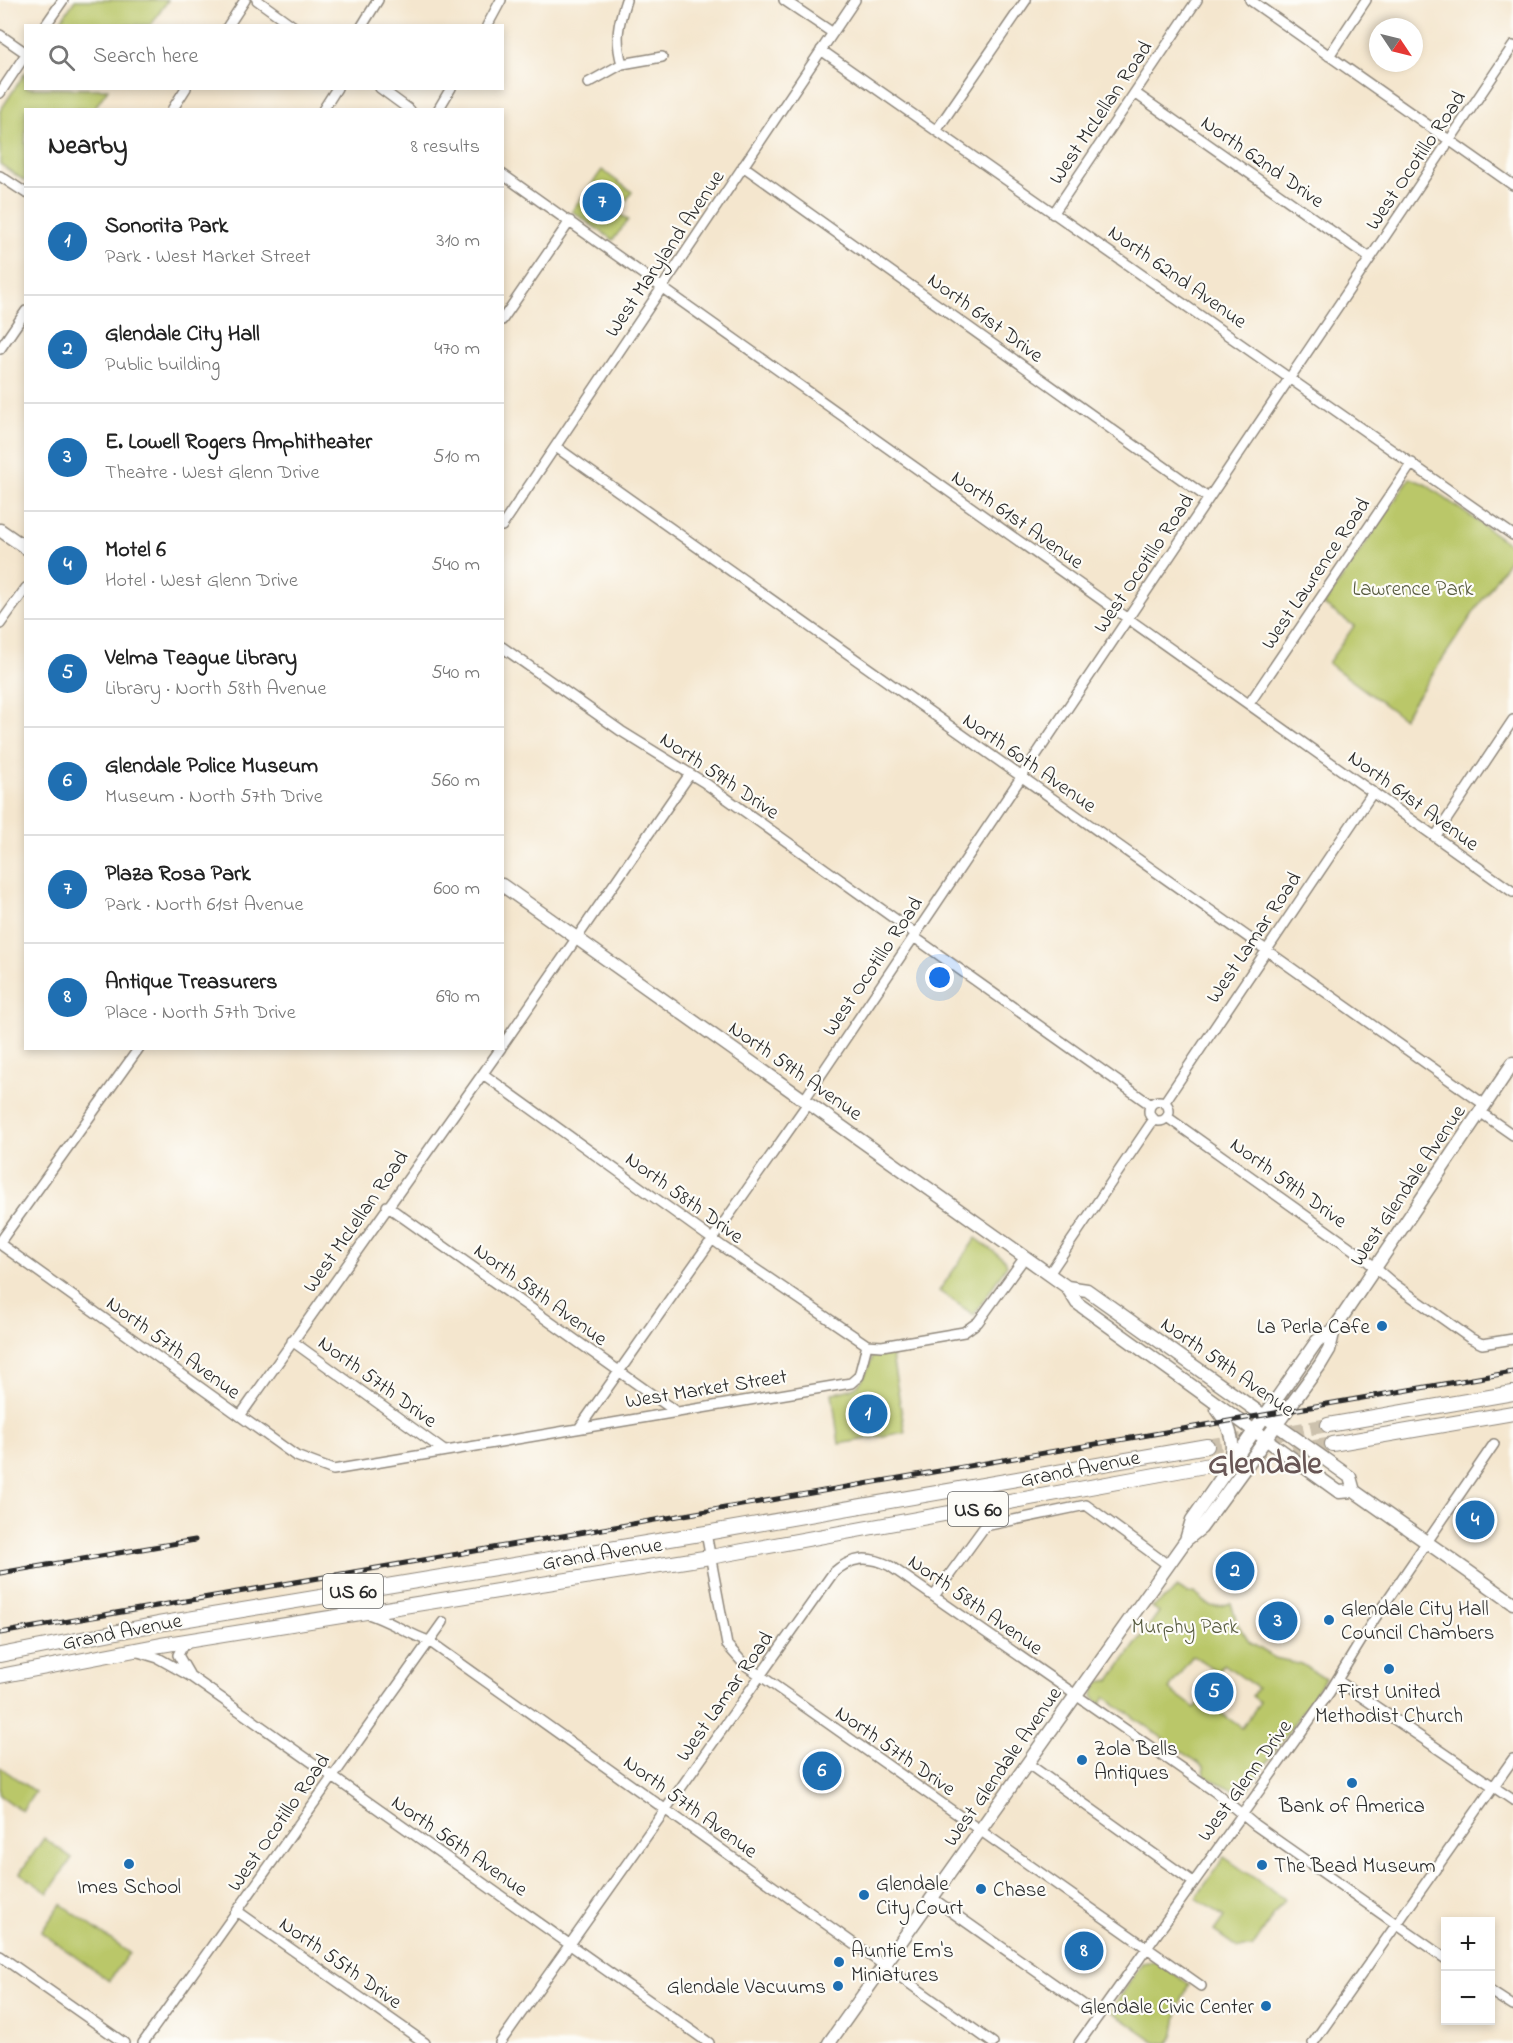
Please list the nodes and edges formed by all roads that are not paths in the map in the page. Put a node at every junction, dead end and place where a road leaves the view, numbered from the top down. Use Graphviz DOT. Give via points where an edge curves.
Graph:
graph roads {
  1 [pos="63,0"];
  2 [pos="245,0"];
  3 [pos="257,0"];
  4 [pos="378,0"];
  5 [pos="501,0"];
  6 [pos="626,0"];
  7 [pos="783,0"];
  8 [pos="855,0"];
  9 [pos="1026,0"];
  10 [pos="1197,0"];
  11 [pos="1250,0"];
  12 [pos="1366,0"];
  13 [pos="46,24"];
  14 [pos="229,24"];
  15 [pos="290,24"];
  16 [pos="363,24"];
  17 [pos="489,24"];
  18 [pos="832,33"];
  19 [pos="0,35"];
  20 [pos="1513,46"];
  21 [pos="821,50"];
  22 [pos="24,53"];
  23 [pos="1329,56"];
  24 [pos="24,57"];
  25 [pos="662,57"];
  26 [pos="622,64"];
  27 [pos="588,83"];
  28 [pos="185,90"];
  29 [pos="336,90"];
  30 [pos="383,90"];
  31 [pos="450,90"];
  32 [pos="0,93"];
  33 [pos="1135,93"];
  34 [pos="173,108"];
  35 [pos="324,108"];
  36 [pos="407,108"];
  37 [pos="439,108"];
  38 [pos="936,131"];
  39 [pos="1450,141"];
  40 [pos="744,166"];
  41 [pos="504,175"];
  42 [pos="0,176"];
  43 [pos="1513,185"];
  44 [pos="24,193"];
  45 [pos="1053,214"];
  46 [pos="570,221"];
  47 [pos="1370,258"];
  48 [pos="663,287"];
  49 [pos="24,314"];
  50 [pos="504,317"];
  51 [pos="0,349"];
  52 [pos="1290,377"];
  53 [pos="556,447"];
  54 [pos="1412,463"];
  55 [pos="1208,498"];
  56 [pos="504,523"];
  57 [pos="0,530"];
  58 [pos="1513,535"];
  59 [pos="24,547"];
  60 [pos="24,591"];
  61 [pos="1128,618"];
  62 [pos="0,624"];
  63 [pos="504,648"];
  64 [pos="1249,704"];
  65 [pos="1513,720"];
  66 [pos="690,774"];
  67 [pos="1021,778"];
  68 [pos="1373,792"];
  69 [pos="1435,837"];
  70 [pos="504,886"];
  71 [pos="1513,892"];
  72 [pos="915,936"];
  73 [pos="578,939"];
  74 [pos="1266,950"];
  75 [pos="504,1044"];
  76 [pos="138,1050"];
  77 [pos="500,1050"];
  78 [pos="1513,1063"];
  79 [pos="483,1074"];
  80 [pos="806,1101"];
  81 [pos="1164,1102"];
  82 [pos="1151,1105"];
  83 [pos="1482,1109"];
  84 [pos="1167,1117"];
  85 [pos="1154,1119"];
  86 [pos="1513,1135"];
  87 [pos="387,1206"];
  88 [pos="713,1238"];
  89 [pos="0,1243"];
  90 [pos="1025,1257"];
  91 [pos="1375,1267"];
  92 [pos="1049,1274"];
  93 [pos="1068,1287"];
  94 [pos="1334,1329"];
  95 [pos="1513,1339"];
  96 [pos="292,1341"];
  97 [pos="867,1345"];
  98 [pos="619,1372"];
  99 [pos="1192,1386"];
  100 [pos="1513,1393"];
  101 [pos="675,1412"];
  102 [pos="1513,1413"];
  103 [pos="1265,1415"];
  104 [pos="240,1416"];
  105 [pos="1277,1425"];
  106 [pos="1328,1425"];
  107 [pos="580,1427"];
  108 [pos="1254,1431"];
  109 [pos="1266,1439"];
  110 [pos="1332,1444"];
  111 [pos="1494,1444"];
  112 [pos="1207,1446"];
  113 [pos="443,1450"];
  114 [pos="1210,1465"];
  115 [pos="333,1470"];
  116 [pos="1227,1470"];
  117 [pos="1354,1491"];
  118 [pos="706,1533"];
  119 [pos="1186,1540"];
  120 [pos="1426,1543"];
  121 [pos="710,1557"];
  122 [pos="862,1558"];
  123 [pos="1168,1565"];
  124 [pos="934,1596"];
  125 [pos="1513,1603"];
  126 [pos="361,1612"];
  127 [pos="443,1622"];
  128 [pos="196,1639"];
  129 [pos="429,1641"];
  130 [pos="131,1650"];
  131 [pos="0,1655"];
  132 [pos="0,1676"];
  133 [pos="190,1676"];
  134 [pos="760,1676"];
  135 [pos="1337,1680"];
  136 [pos="1076,1695"];
  137 [pos="1513,1759"];
  138 [pos="1028,1763"];
  139 [pos="332,1777"];
  140 [pos="1493,1786"];
  141 [pos="1513,1800"];
  142 [pos="664,1810"];
  143 [pos="1242,1814"];
  144 [pos="979,1831"];
  145 [pos="1193,1882"];
  146 [pos="932,1898"];
  147 [pos="237,1911"];
  148 [pos="1395,1924"];
  149 [pos="570,1944"];
  150 [pos="1146,1948"];
  151 [pos="0,1956"];
  152 [pos="1441,1956"];
  153 [pos="884,1966"];
  154 [pos="1201,1986"];
  155 [pos="1495,1994"];
  156 [pos="1513,2006"];
  157 [pos="1098,2015"];
  158 [pos="124,2043"];
  159 [pos="143,2043"];
  160 [pos="425,2043"];
  161 [pos="500,2043"];
  162 [pos="709,2043"];
  163 [pos="829,2043"];
  164 [pos="993,2043"];
  165 [pos="1079,2043"];
  166 [pos="1313,2043"];
  1 -- 13 [label="street"];
  2 -- 14 [label="street"];
  3 -- 15 [label="street"];
  4 -- 16 [label="street"];
  5 -- 17 [label="street"];
  6 -- 26 [label="street" via="616,43"];
  7 -- 18 [label="street"];
  8 -- 18 [label="street, West Maryland Avenue"];
  9 -- 38 [label="street"];
  10 -- 33 [label="street, West McLellan Road"];
  11 -- 23 [label="street"];
  12 -- 23 [label="street"];
  18 -- 21 [label="street, West Maryland Avenue"];
  19 -- 22 [label="street"];
  20 -- 39 [label="street, West Ocotillo Road"];
  21 -- 38 [label="street, North 62nd Avenue"];
  21 -- 40 [label="street, West Maryland Avenue"];
  23 -- 39 [label="street"];
  24 -- 32 [label="street"];
  25 -- 26 [label="street"];
  26 -- 27 [label="street"];
  28 -- 34 [label="street"];
  29 -- 35 [label="street"];
  30 -- 36 [label="street"];
  31 -- 37 [label="street"];
  33 -- 45 [label="street, West McLellan Road"];
  33 -- 47 [label="street, North 62nd Drive"];
  38 -- 45 [label="street, North 62nd Avenue"];
  39 -- 43 [label="street"];
  39 -- 47 [label="street, West Ocotillo Road"];
  40 -- 48 [label="street, West Maryland Avenue"];
  40 -- 55 [label="street, North 61st Drive"];
  41 -- 46 [label="street, North 61st Avenue"];
  42 -- 44 [label="street"];
  45 -- 52 [label="street, North 62nd Avenue"];
  46 -- 48 [label="street, North 61st Avenue"];
  46 -- 50 [label="street"];
  47 -- 52 [label="street, West Ocotillo Road"];
  48 -- 53 [label="street, West Maryland Avenue"];
  48 -- 61 [label="street, North 61st Avenue"];
  49 -- 51 [label="street"];
  52 -- 54 [label="street, North 62nd Avenue"];
  52 -- 55 [label="street, West Ocotillo Road"];
  53 -- 56 [label="street, West Maryland Avenue"];
  53 -- 67 [label="street, North 60th Avenue"];
  54 -- 58 [label="street, North 62nd Avenue"];
  54 -- 64 [label="street, West Lawrence Road"];
  55 -- 61 [label="street, West Ocotillo Road"];
  57 -- 59 [label="main road"];
  60 -- 62 [label="street"];
  61 -- 64 [label="street, North 61st Avenue"];
  61 -- 67 [label="street, West Ocotillo Road"];
  63 -- 66 [label="street, North 59th Drive"];
  64 -- 68 [label="street, North 61st Avenue"];
  65 -- 69 [label="street"];
  66 -- 72 [label="street, North 59th Drive"];
  66 -- 73 [label="street, West McLellan Road"];
  67 -- 72 [label="street, West Ocotillo Road"];
  67 -- 74 [label="street, North 60th Avenue"];
  68 -- 69 [label="street, North 61st Avenue"];
  68 -- 74 [label="street, West Lamar Road"];
  69 -- 71 [label="street, North 61st Avenue"];
  70 -- 73 [label="main road, North 59th Avenue"];
  72 -- 80 [label="street, West Ocotillo Road"];
  72 -- 82 [label="street, North 59th Drive"];
  73 -- 75 [label="street, West McLellan Road"];
  73 -- 80 [label="main road, North 59th Avenue"];
  74 -- 81 [label="street, West Lamar Road"];
  74 -- 83 [label="street, North 60th Avenue"];
  76 -- 89 [label="street"];
  77 -- 79 [label="street, West McLellan Road"];
  78 -- 83 [label="main road, West Glendale Avenue"];
  79 -- 87 [label="street, West McLellan Road"];
  79 -- 88 [label="street, North 58th Drive"];
  80 -- 88 [label="street, West Ocotillo Road"];
  80 -- 90 [label="main road, North 59th Avenue"];
  81 -- 82 [label="street"];
  81 -- 84 [label="street" via="1169,1109"];
  82 -- 85 [label="street"];
  83 -- 86 [label="street, North 60th Avenue"];
  83 -- 91 [label="main road, West Glendale Avenue"];
  84 -- 85 [label="street"];
  84 -- 91 [label="street, North 59th Drive"];
  85 -- 92 [label="street"];
  87 -- 96 [label="street, West McLellan Road"];
  87 -- 98 [label="street, North 58th Avenue"];
  88 -- 97 [label="street, North 58th Drive"];
  88 -- 98 [label="street, West Ocotillo Road"];
  89 -- 104 [label="street, North 57th Avenue"];
  90 -- 92 [label="main road, North 59th Avenue"];
  90 -- 97 [label="street" via="978,1322 964,1332"];
  91 -- 94 [label="main road, West Glendale Avenue"];
  91 -- 95 [label="street, North 59th Drive" via="1476,1342 1490,1344"];
  92 -- 93 [label="main road, North 59th Avenue"];
  93 -- 99 [label="main road, North 59th Avenue" via="1077,1303"];
  93 -- 103 [label="main road, North 59th Avenue" via="1086,1290"];
  94 -- 103 [label="main road, West Glendale Avenue" via="1317,1341"];
  94 -- 105 [label="main road, West Glendale Avenue" via="1329,1350"];
  96 -- 104 [label="street, West McLellan Road"];
  96 -- 113 [label="street, North 57th Drive"];
  97 -- 101 [label="street, West Market Street" via="859,1376 850,1383"];
  98 -- 101 [label="street, North 58th Avenue"];
  98 -- 107 [label="street, West Ocotillo Road"];
  99 -- 108 [label="main road, North 59th Avenue"];
  99 -- 116 [label="main road" via="1216,1408 1230,1430 1232,1449"];
  100 -- 106 [label="highway"];
  101 -- 107 [label="street, West Market Street"];
  102 -- 110 [label="highway"];
  103 -- 105 [label="main road, North 59th Avenue"];
  103 -- 108 [label="main road, West Glendale Avenue"];
  104 -- 115 [label="street, North 57th Avenue" via="307,1462"];
  105 -- 109 [label="main road, West Glendale Avenue"];
  105 -- 117 [label="main road, North 59th Avenue" via="1350,1477"];
  107 -- 113 [label="street, West Market Street"];
  108 -- 109 [label="main road, North 59th Avenue"];
  108 -- 116 [label="main road, West Glendale Avenue"];
  109 -- 117 [label="main road, North 59th Avenue" via="1339,1492"];
  109 -- 119 [label="main road, West Glendale Avenue" via="1201,1528"];
  111 -- 120 [label="street, West Glenn Drive"];
  112 -- 118 [label="highway, Grand Avenue / US 60"];
  113 -- 115 [label="street, West Market Street"];
  114 -- 121 [label="highway, Grand Avenue / US 60"];
  116 -- 119 [label="main road, West Glendale Avenue" via="1192,1520"];
  117 -- 120 [label="main road, North 59th Avenue"];
  118 -- 121 [label="street, North 57th Drive"];
  118 -- 131 [label="highway, Grand Avenue / US 60" via="158,1624"];
  119 -- 123 [label="main road, West Glendale Avenue"];
  120 -- 125 [label="main road, North 59th Avenue"];
  120 -- 135 [label="street, West Glenn Drive"];
  121 -- 126 [label="highway, Grand Avenue / US 60"];
  121 -- 134 [label="street, North 57th Drive" via="727,1645"];
  122 -- 124 [label="street, North 58th Avenue" via="890,1566"];
  122 -- 134 [label="street, West Lamar Road" via="833,1573"];
  123 -- 124 [label="street" via="1086,1505 985,1526"];
  123 -- 136 [label="main road, West Glendale Avenue"];
  124 -- 136 [label="street, North 58th Avenue"];
  126 -- 128 [label="highway, Grand Avenue / US 60"];
  126 -- 129 [label="street, North 57th Avenue" via="391,1621 413,1636"];
  127 -- 129 [label="street, West Ocotillo Road"];
  128 -- 130 [label="highway, Grand Avenue / US 60"];
  128 -- 133 [label="street" via="182,1647 178,1655"];
  129 -- 139 [label="street, West Ocotillo Road"];
  129 -- 142 [label="street, North 57th Avenue"];
  130 -- 132 [label="highway, Grand Avenue / US 60"];
  130 -- 133 [label="street, North 56th Avenue" via="158,1658"];
  133 -- 139 [label="street, North 56th Avenue"];
  134 -- 142 [label="street, West Lamar Road"];
  134 -- 144 [label="street, North 57th Drive"];
  135 -- 140 [label="street"];
  135 -- 143 [label="street, West Glenn Drive"];
  136 -- 138 [label="main road, West Glendale Avenue"];
  136 -- 143 [label="street, North 58th Avenue"];
  137 -- 140 [label="street"];
  138 -- 144 [label="main road, West Glendale Avenue"];
  138 -- 145 [label="street"];
  139 -- 147 [label="street, West Ocotillo Road"];
  139 -- 149 [label="street, North 56th Avenue"];
  140 -- 141 [label="street"];
  140 -- 148 [label="street"];
  142 -- 149 [label="street, West Lamar Road"];
  142 -- 153 [label="street, North 57th Avenue"];
  143 -- 145 [label="street, West Glenn Drive"];
  143 -- 148 [label="street, North 58th Avenue"];
  144 -- 146 [label="main road, West Glendale Avenue"];
  144 -- 150 [label="street, North 57th Drive"];
  145 -- 150 [label="street, West Glenn Drive"];
  146 -- 153 [label="main road, West Glendale Avenue"];
  146 -- 157 [label="street"];
  147 -- 159 [label="street, West Ocotillo Road"];
  147 -- 160 [label="street, North 55th Drive"];
  148 -- 152 [label="street, North 58th Avenue"];
  148 -- 166 [label="street"];
  149 -- 161 [label="street, West Lamar Road"];
  149 -- 162 [label="street, North 56th Avenue"];
  150 -- 154 [label="street, North 57th Drive"];
  150 -- 157 [label="street, West Glenn Drive"];
  151 -- 158 [label="street"];
  153 -- 163 [label="main road, West Glendale Avenue"];
  153 -- 164 [label="street, North 57th Avenue"];
  155 -- 156 [label="street"];
  157 -- 165 [label="street, West Glenn Drive"];
}
